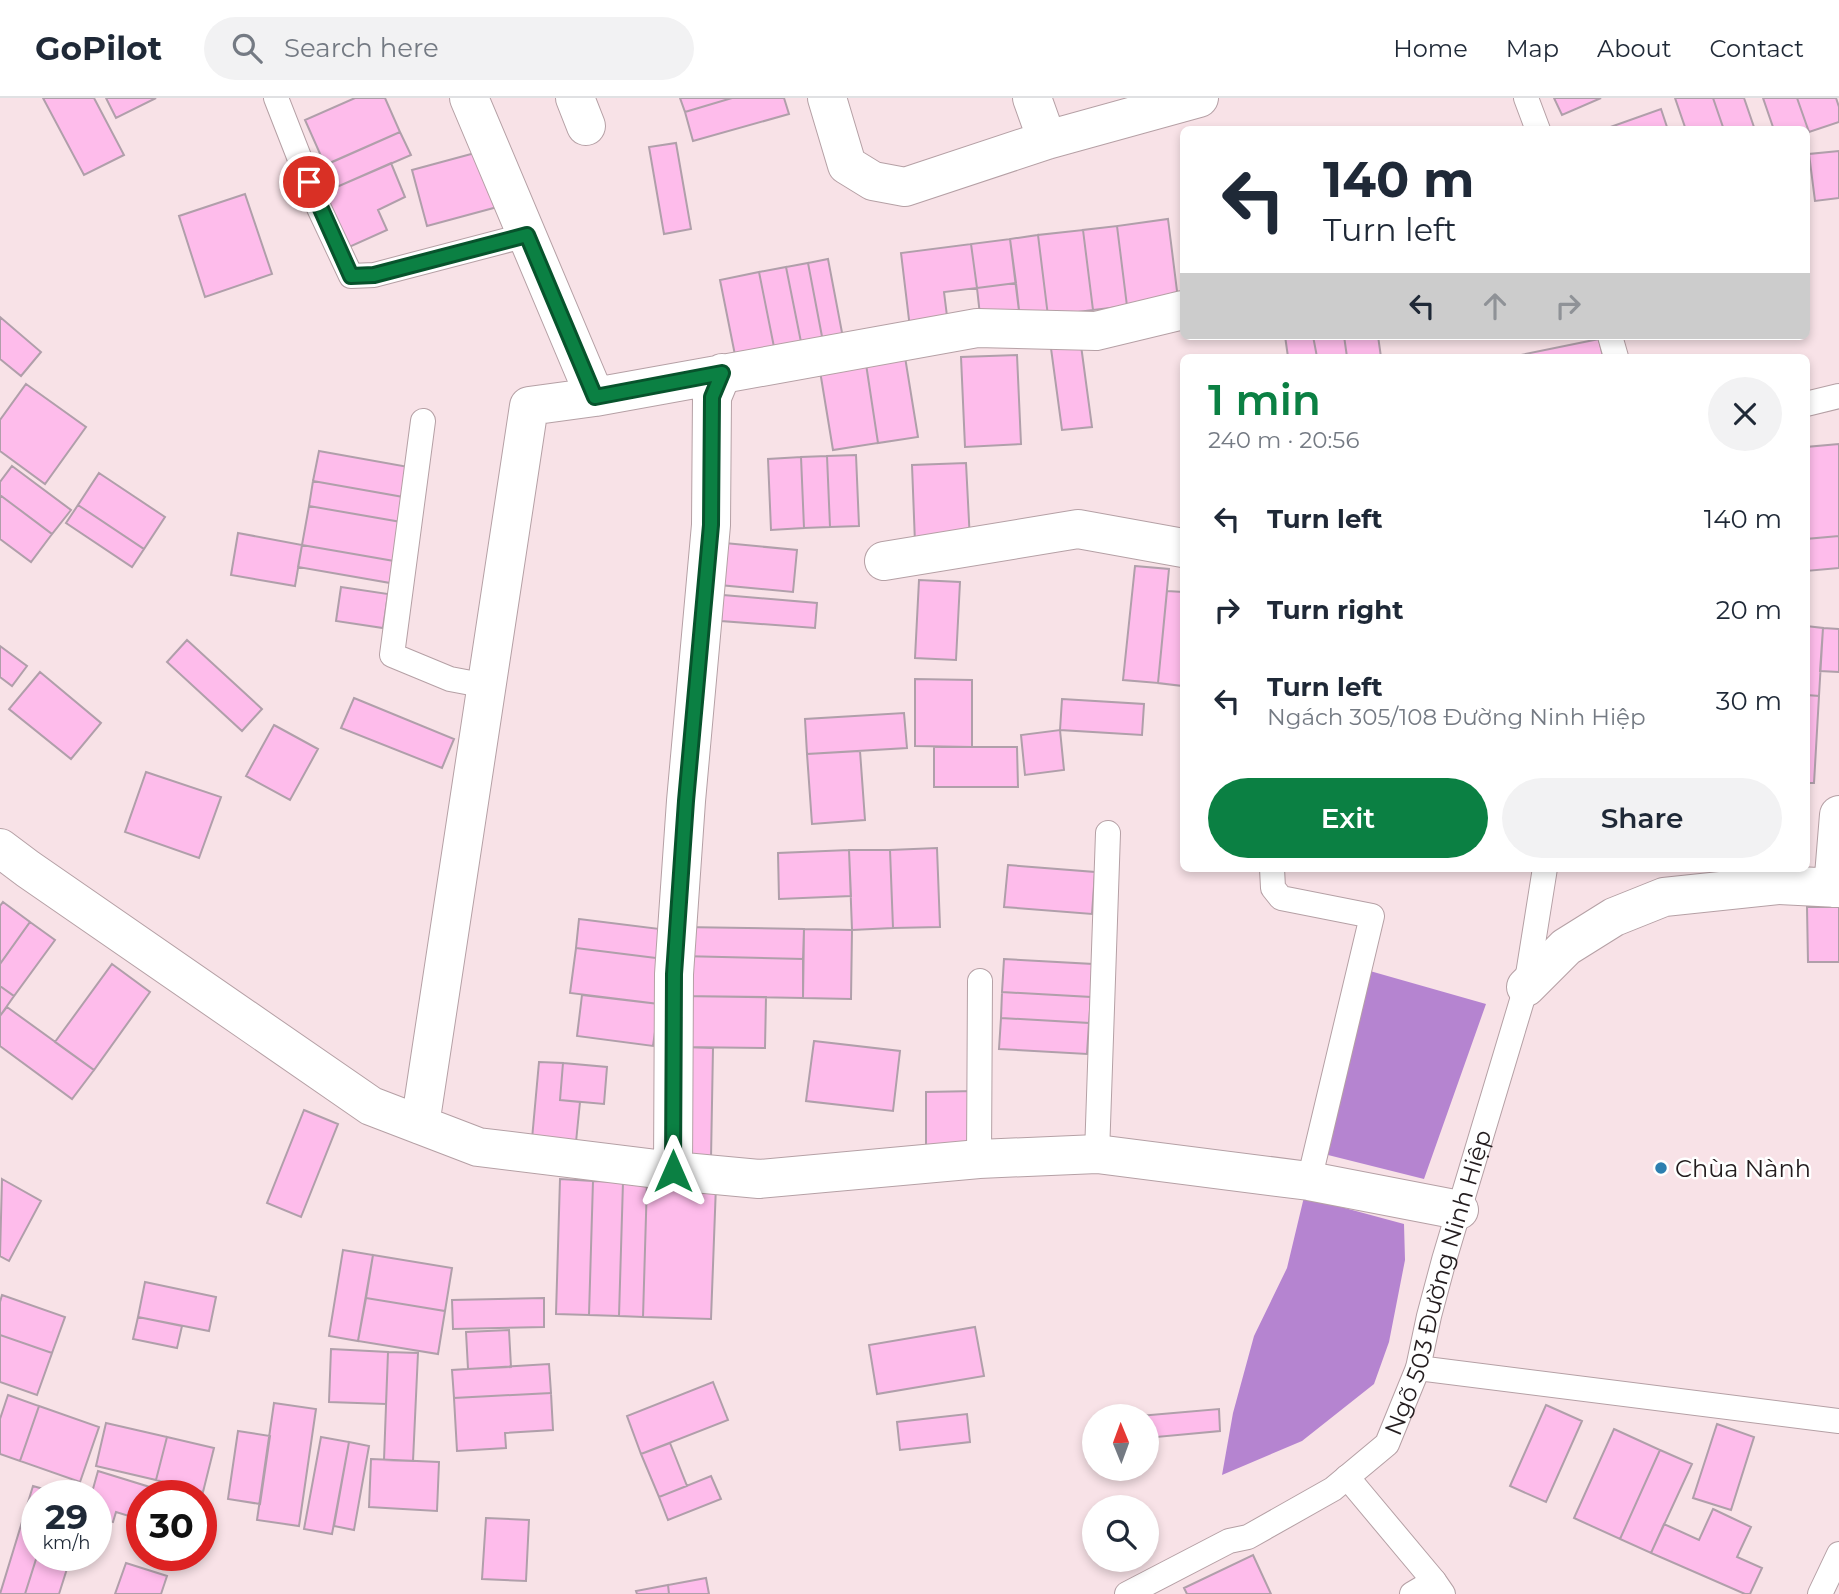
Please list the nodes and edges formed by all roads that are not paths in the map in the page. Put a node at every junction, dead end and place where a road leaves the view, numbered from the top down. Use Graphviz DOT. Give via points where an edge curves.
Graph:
graph roads {
  1 [pos="276,98"];
  2 [pos="469,98"];
  3 [pos="827,98"];
  4 [pos="1032,98"];
  5 [pos="1199,98"];
  6 [pos="1526,98"];
  7 [pos="1536,126"];
  8 [pos="1048,140"];
  9 [pos="527,235"];
  10 [pos="1180,311"];
  11 [pos="722,373"];
  12 [pos="1839,396"];
  13 [pos="595,397"];
  14 [pos="1810,403"];
  15 [pos="423,421"];
  16 [pos="1180,547"];
  17 [pos="884,561"];
  18 [pos="487,686"];
  19 [pos="1839,815"];
  20 [pos="1108,834"];
  21 [pos="0,848"];
  22 [pos="1272,872"];
  23 [pos="1544,872"];
  24 [pos="1701,880"];
  25 [pos="1836,888"];
  26 [pos="980,981"];
  27 [pos="1526,987"];
  28 [pos="420,1125"];
  29 [pos="1097,1154"];
  30 [pos="979,1159"];
  31 [pos="673,1171"];
  32 [pos="1309,1181"];
  33 [pos="1459,1210"];
  34 [pos="1418,1368"];
  35 [pos="1839,1421"];
  36 [pos="1346,1477"];
  37 [pos="1839,1554"];
  38 [pos="1438,1587"];
  39 [pos="1128,1594"];
  40 [pos="1412,1594"];
  41 [pos="1820,1594"];
  1 -- 9 [label="lane" via="351,276 374,275"];
  2 -- 9 [label="street"];
  3 -- 8 [label="street" via="847,165 873,181 905,187"];
  4 -- 8 [label="street"];
  5 -- 8 [label="street"];
  6 -- 7 [label="lane"];
  9 -- 13 [label="street"];
  10 -- 11 [label="street" via="1096,331 977,328"];
  11 -- 13 [label="street"];
  11 -- 31 [label="street" via="712,397 711,525 674,974"];
  12 -- 14 [label="lane"];
  13 -- 18 [label="street" via="529,406"];
  15 -- 18 [label="lane" via="392,655 450,679"];
  16 -- 17 [label="street" via="1078,529"];
  18 -- 28 [label="street"];
  19 -- 25 [label="street"];
  20 -- 29 [label="lane"];
  21 -- 28 [label="street" via="371,1106"];
  22 -- 32 [label="lane" via="1273,888 1281,898 1372,916"];
  23 -- 27 [label="lane, Ngõ 503 Đường Ninh Hiệp"];
  24 -- 25 [label="street"];
  24 -- 27 [label="street" via="1614,917 1566,947"];
  26 -- 30 [label="lane"];
  27 -- 33 [label="lane, Ngõ 503 Đường Ninh Hiệp"];
  28 -- 31 [label="street" via="478,1147"];
  29 -- 30 [label="street"];
  29 -- 32 [label="street"];
  30 -- 31 [label="street" via="759,1179"];
  32 -- 33 [label="street"];
  33 -- 34 [label="lane, Ngõ 503 Đường Ninh Hiệp"];
  34 -- 35 [label="lane"];
  34 -- 36 [label="lane, Ngõ 503 Đường Ninh Hiệp" via="1387,1444"];
  36 -- 38 [label="lane"];
  36 -- 39 [label="lane, Ngõ 503 Đường Ninh Hiệp" via="1248,1537 1229,1541"];
  37 -- 41 [label="lane"];
  38 -- 40 [label="lane"];
}
